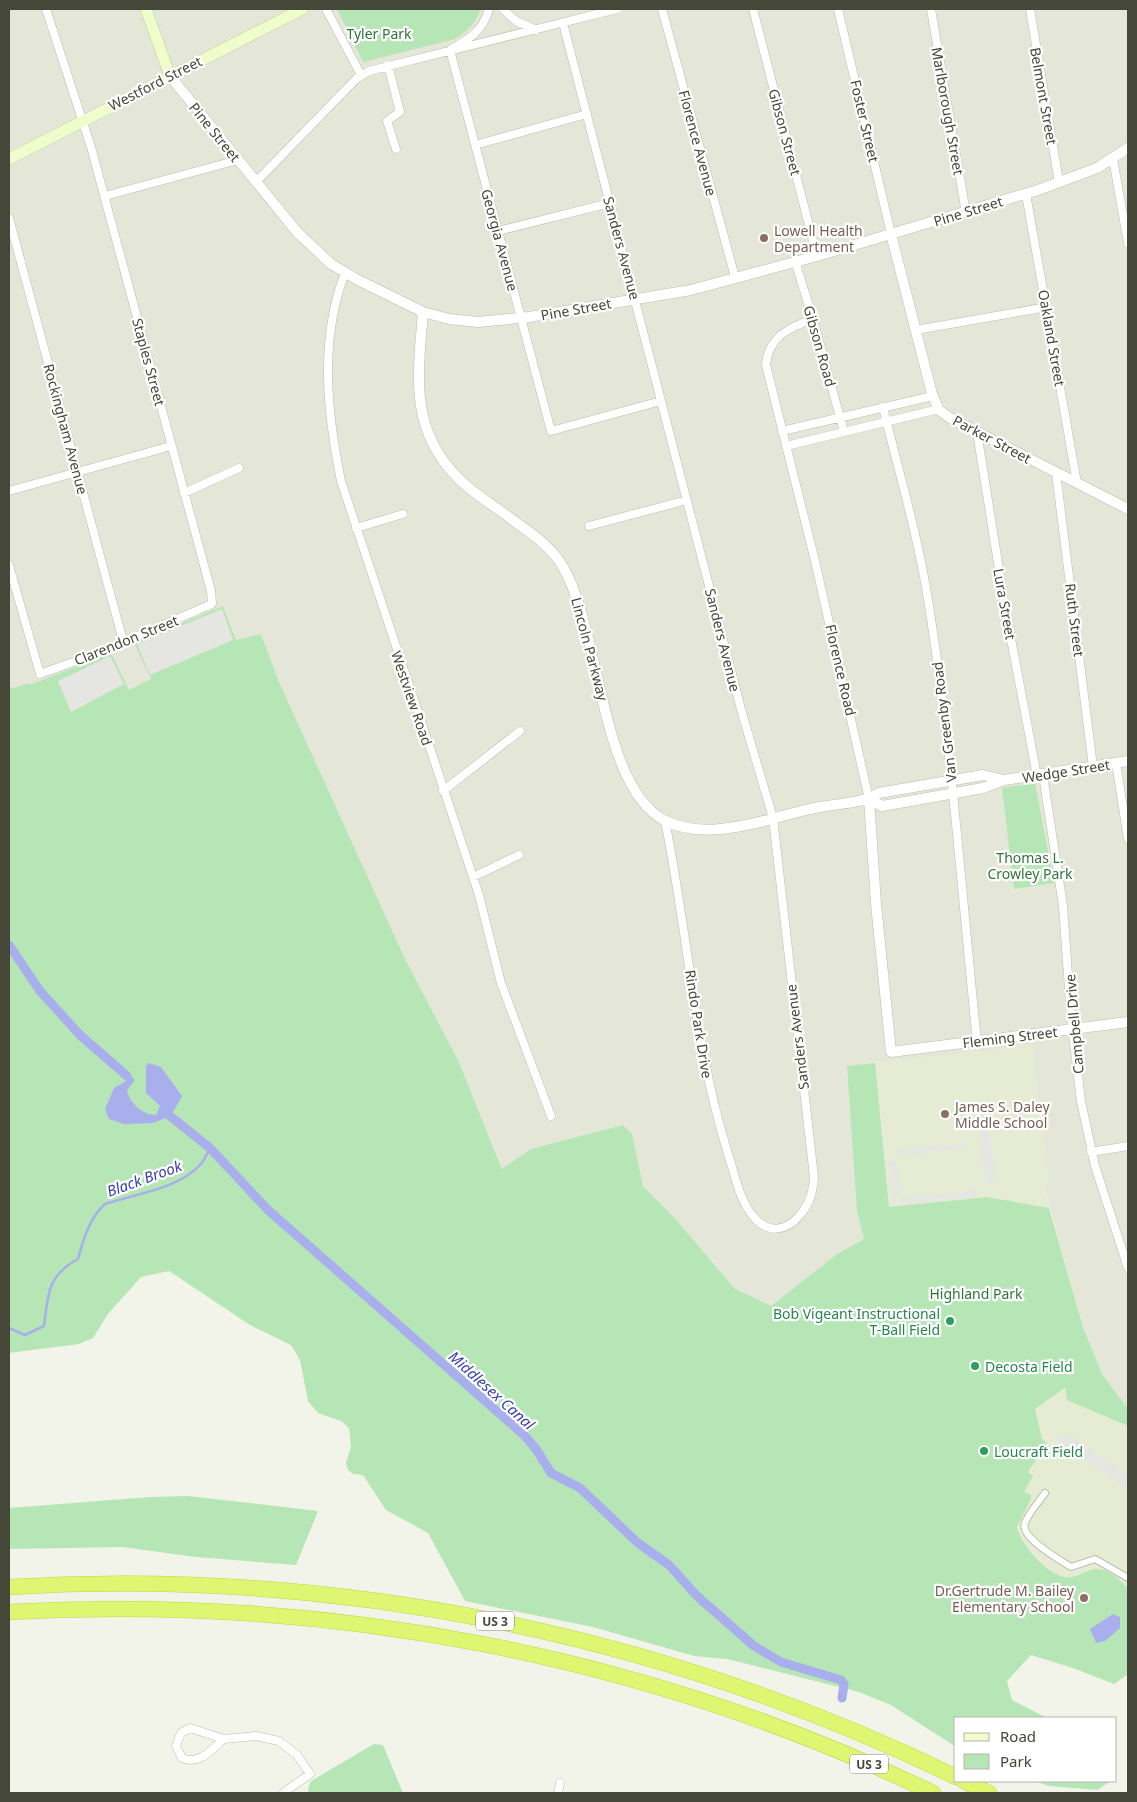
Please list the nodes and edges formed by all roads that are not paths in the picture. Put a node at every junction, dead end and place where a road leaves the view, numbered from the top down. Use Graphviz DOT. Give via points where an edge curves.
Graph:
graph roads {
  1 [pos="46,9"];
  2 [pos="146,9"];
  3 [pos="302,9"];
  4 [pos="326,9"];
  5 [pos="489,9"];
  6 [pos="503,9"];
  7 [pos="617,9"];
  8 [pos="662,9"];
  9 [pos="753,9"];
  10 [pos="838,9"];
  11 [pos="931,9"];
  12 [pos="1030,9"];
  13 [pos="563,23"];
  14 [pos="536,30"];
  15 [pos="450,50"];
  16 [pos="388,65"];
  17 [pos="361,75"];
  18 [pos="170,76"];
  19 [pos="587,114"];
  20 [pos="82,121"];
  21 [pos="475,145"];
  22 [pos="1128,148"];
  23 [pos="396,149"];
  24 [pos="1113,158"];
  25 [pos="9,159"];
  26 [pos="238,160"];
  27 [pos="256,182"];
  28 [pos="1059,182"];
  29 [pos="1026,194"];
  30 [pos="105,196"];
  31 [pos="610,203"];
  32 [pos="966,212"];
  33 [pos="9,218"];
  34 [pos="498,231"];
  35 [pos="892,234"];
  36 [pos="1128,243"];
  37 [pos="817,256"];
  38 [pos="795,261"];
  39 [pos="345,273"];
  40 [pos="735,277"];
  41 [pos="635,299"];
  42 [pos="1046,307"];
  43 [pos="423,312"];
  44 [pos="521,318"];
  45 [pos="813,319"];
  46 [pos="916,330"];
  47 [pos="933,396"];
  48 [pos="661,401"];
  49 [pos="883,408"];
  50 [pos="939,409"];
  51 [pos="840,418"];
  52 [pos="886,422"];
  53 [pos="782,432"];
  54 [pos="844,432"];
  55 [pos="977,432"];
  56 [pos="171,446"];
  57 [pos="786,446"];
  58 [pos="239,468"];
  59 [pos="77,472"];
  60 [pos="1056,472"];
  61 [pos="1077,483"];
  62 [pos="9,491"];
  63 [pos="184,493"];
  64 [pos="687,500"];
  65 [pos="1128,509"];
  66 [pos="403,514"];
  67 [pos="589,526"];
  68 [pos="356,528"];
  69 [pos="9,565"];
  70 [pos="212,604"];
  71 [pos="123,641"];
  72 [pos="520,731"];
  73 [pos="1128,761"];
  74 [pos="1116,763"];
  75 [pos="1093,767"];
  76 [pos="1040,776"];
  77 [pos="951,780"];
  78 [pos="1004,780"];
  79 [pos="443,791"];
  80 [pos="952,794"];
  81 [pos="869,799"];
  82 [pos="772,818"];
  83 [pos="665,821"];
  84 [pos="1128,839"];
  85 [pos="520,855"];
  86 [pos="473,877"];
  87 [pos="1128,1022"];
  88 [pos="1072,1029"];
  89 [pos="977,1042"];
  90 [pos="891,1052"];
  91 [pos="551,1116"];
  92 [pos="1128,1146"];
  93 [pos="1091,1152"];
  94 [pos="757,1221"];
  95 [pos="1128,1268"];
  96 [pos="1045,1493"];
  97 [pos="1128,1578"];
  98 [pos="9,1587"];
  99 [pos="9,1612"];
  100 [pos="224,1739"];
  101 [pos="954,1776"];
  102 [pos="966,1782"];
  103 [pos="560,1784"];
  104 [pos="283,1793"];
  105 [pos="558,1793"];
  106 [pos="933,1793"];
  107 [pos="989,1793"];
  1 -- 20 [label="street, Staples Street"];
  2 -- 18 [label="main road, Pine Street"];
  3 -- 18 [label="main road, Westford Street"];
  4 -- 17 [label="street"];
  5 -- 15 [label="street" via="484,25"];
  6 -- 14 [label="street" via="516,21"];
  7 -- 13 [label="street"];
  8 -- 40 [label="street, Florence Avenue"];
  9 -- 37 [label="street, Gibson Street"];
  10 -- 35 [label="street, Foster Street"];
  11 -- 32 [label="street, Marlborough Street"];
  12 -- 28 [label="street, Belmont Street"];
  13 -- 14 [label="street"];
  13 -- 19 [label="street, Sanders Avenue"];
  14 -- 15 [label="street"];
  15 -- 16 [label="street"];
  15 -- 21 [label="street, Georgia Avenue"];
  16 -- 17 [label="street"];
  16 -- 23 [label="street" via="400,112 387,121"];
  17 -- 27 [label="street"];
  18 -- 20 [label="main road, Westford Street"];
  18 -- 26 [label="street, Pine Street"];
  19 -- 21 [label="street"];
  19 -- 31 [label="street, Sanders Avenue"];
  20 -- 25 [label="main road, Westford Street"];
  20 -- 30 [label="street, Staples Street"];
  21 -- 34 [label="street, Georgia Avenue"];
  22 -- 24 [label="street, Pine Street"];
  24 -- 28 [label="street, Pine Street" via="1097,168"];
  24 -- 36 [label="street"];
  26 -- 27 [label="street, Pine Street"];
  26 -- 30 [label="street"];
  27 -- 39 [label="street, Pine Street" via="311,247"];
  28 -- 29 [label="street, Pine Street"];
  29 -- 32 [label="street, Pine Street"];
  29 -- 42 [label="street, Oakland Street"];
  30 -- 56 [label="street, Staples Street"];
  31 -- 34 [label="street"];
  31 -- 41 [label="street, Sanders Avenue"];
  32 -- 35 [label="street, Pine Street"];
  33 -- 59 [label="street, Rockingham Avenue"];
  34 -- 44 [label="street, Georgia Avenue"];
  35 -- 37 [label="street, Pine Street"];
  35 -- 46 [label="street, Parker Street"];
  37 -- 38 [label="street, Pine Street"];
  38 -- 40 [label="street, Pine Street"];
  38 -- 45 [label="street, Gibson Road"];
  39 -- 43 [label="street, Pine Street"];
  39 -- 68 [label="street, Westview Road" via="332,315 328,386 337,463"];
  40 -- 41 [label="street, Pine Street" via="691,290"];
  41 -- 44 [label="street, Pine Street"];
  41 -- 48 [label="street, Sanders Avenue"];
  42 -- 46 [label="street"];
  42 -- 61 [label="street, Oakland Street"];
  43 -- 44 [label="street, Pine Street" via="472,321"];
  43 -- 83 [label="street, Lincoln Parkway" via="418,393 425,428 457,477 541,541 562,564 586,623 621,766 638,796"];
  44 -- 48 [label="street, Georgia Avenue" via="551,431"];
  45 -- 51 [label="street, Gibson Road"];
  45 -- 53 [label="street, Florence Road" via="780,334 766,356 767,375"];
  46 -- 47 [label="street, Parker Street"];
  47 -- 49 [label="street"];
  47 -- 50 [label="street, Parker Street"];
  48 -- 64 [label="street, Sanders Avenue"];
  49 -- 51 [label="street"];
  49 -- 52 [label="street, Van Greenby Road"];
  50 -- 52 [label="street"];
  50 -- 55 [label="street, Parker Street"];
  51 -- 53 [label="street"];
  51 -- 54 [label="street, Gibson Road"];
  52 -- 54 [label="street"];
  52 -- 77 [label="street, Van Greenby Road" via="928,596"];
  53 -- 57 [label="street, Florence Road"];
  54 -- 57 [label="street"];
  55 -- 60 [label="street, Parker Street"];
  55 -- 76 [label="street, Lura Street" via="1005,607"];
  56 -- 59 [label="street"];
  56 -- 63 [label="street, Staples Street"];
  57 -- 81 [label="street, Florence Road"];
  58 -- 63 [label="street"];
  59 -- 62 [label="street"];
  59 -- 71 [label="street, Rockingham Avenue"];
  60 -- 61 [label="street, Parker Street"];
  60 -- 75 [label="street, Ruth Street"];
  61 -- 65 [label="street, Parker Street"];
  63 -- 70 [label="street, Staples Street"];
  64 -- 67 [label="street"];
  64 -- 82 [label="street, Sanders Avenue"];
  66 -- 68 [label="street"];
  68 -- 79 [label="street, Westview Road"];
  69 -- 71 [label="street, Clarendon Street" via="40,674"];
  70 -- 71 [label="street, Clarendon Street"];
  72 -- 79 [label="street"];
  73 -- 74 [label="street, Wedge Street"];
  74 -- 75 [label="street, Wedge Street"];
  74 -- 84 [label="street"];
  75 -- 76 [label="street, Wedge Street"];
  76 -- 78 [label="street, Wedge Street"];
  76 -- 88 [label="street, Campbell Drive" via="1063,906"];
  77 -- 78 [label="street, Wedge Street" via="982,775"];
  77 -- 80 [label="street, Van Greenby Road"];
  77 -- 81 [label="street, Lincoln Parkway" via="879,792"];
  78 -- 80 [label="street, Wedge Street"];
  79 -- 86 [label="street, Westview Road"];
  80 -- 81 [label="street, Lincoln Parkway" via="882,806"];
  80 -- 89 [label="street, Van Greenby Road"];
  81 -- 82 [label="street, Lincoln Parkway"];
  81 -- 90 [label="street, Florence Road"];
  82 -- 83 [label="street, Lincoln Parkway" via="738,827 710,829 689,828"];
  82 -- 94 [label="street, Sanders Avenue" via="814,1188 806,1208 788,1226 770,1229"];
  83 -- 94 [label="street, Rindo Park Drive" via="677,878 710,1092 744,1200"];
  85 -- 86 [label="street"];
  86 -- 91 [label="street, Westview Road" via="501,983"];
  87 -- 88 [label="street, Fleming Street"];
  88 -- 89 [label="street, Fleming Street"];
  88 -- 93 [label="street, Campbell Drive"];
  89 -- 90 [label="street, Fleming Street"];
  92 -- 93 [label="street"];
  93 -- 95 [label="street, Campbell Drive"];
  96 -- 97 [label="street" via="1024,1524 1025,1532 1032,1540 1071,1567 1094,1559"];
  98 -- 101 [label="highway, US 3" via="128,1584 258,1589 348,1597 482,1618 606,1647 728,1683 841,1725"];
  99 -- 106 [label="highway, US 3" via="86,1608 235,1612 365,1624 503,1648 618,1675 733,1711 846,1754"];
  100 -- 100 [label="street" via="190,1728 180,1733 176,1746 182,1758 193,1761"];
  100 -- 104 [label="street" via="256,1736 279,1742 297,1755 310,1774"];
  102 -- 107 [label="highway"];
  103 -- 105 [label="street"];
}
